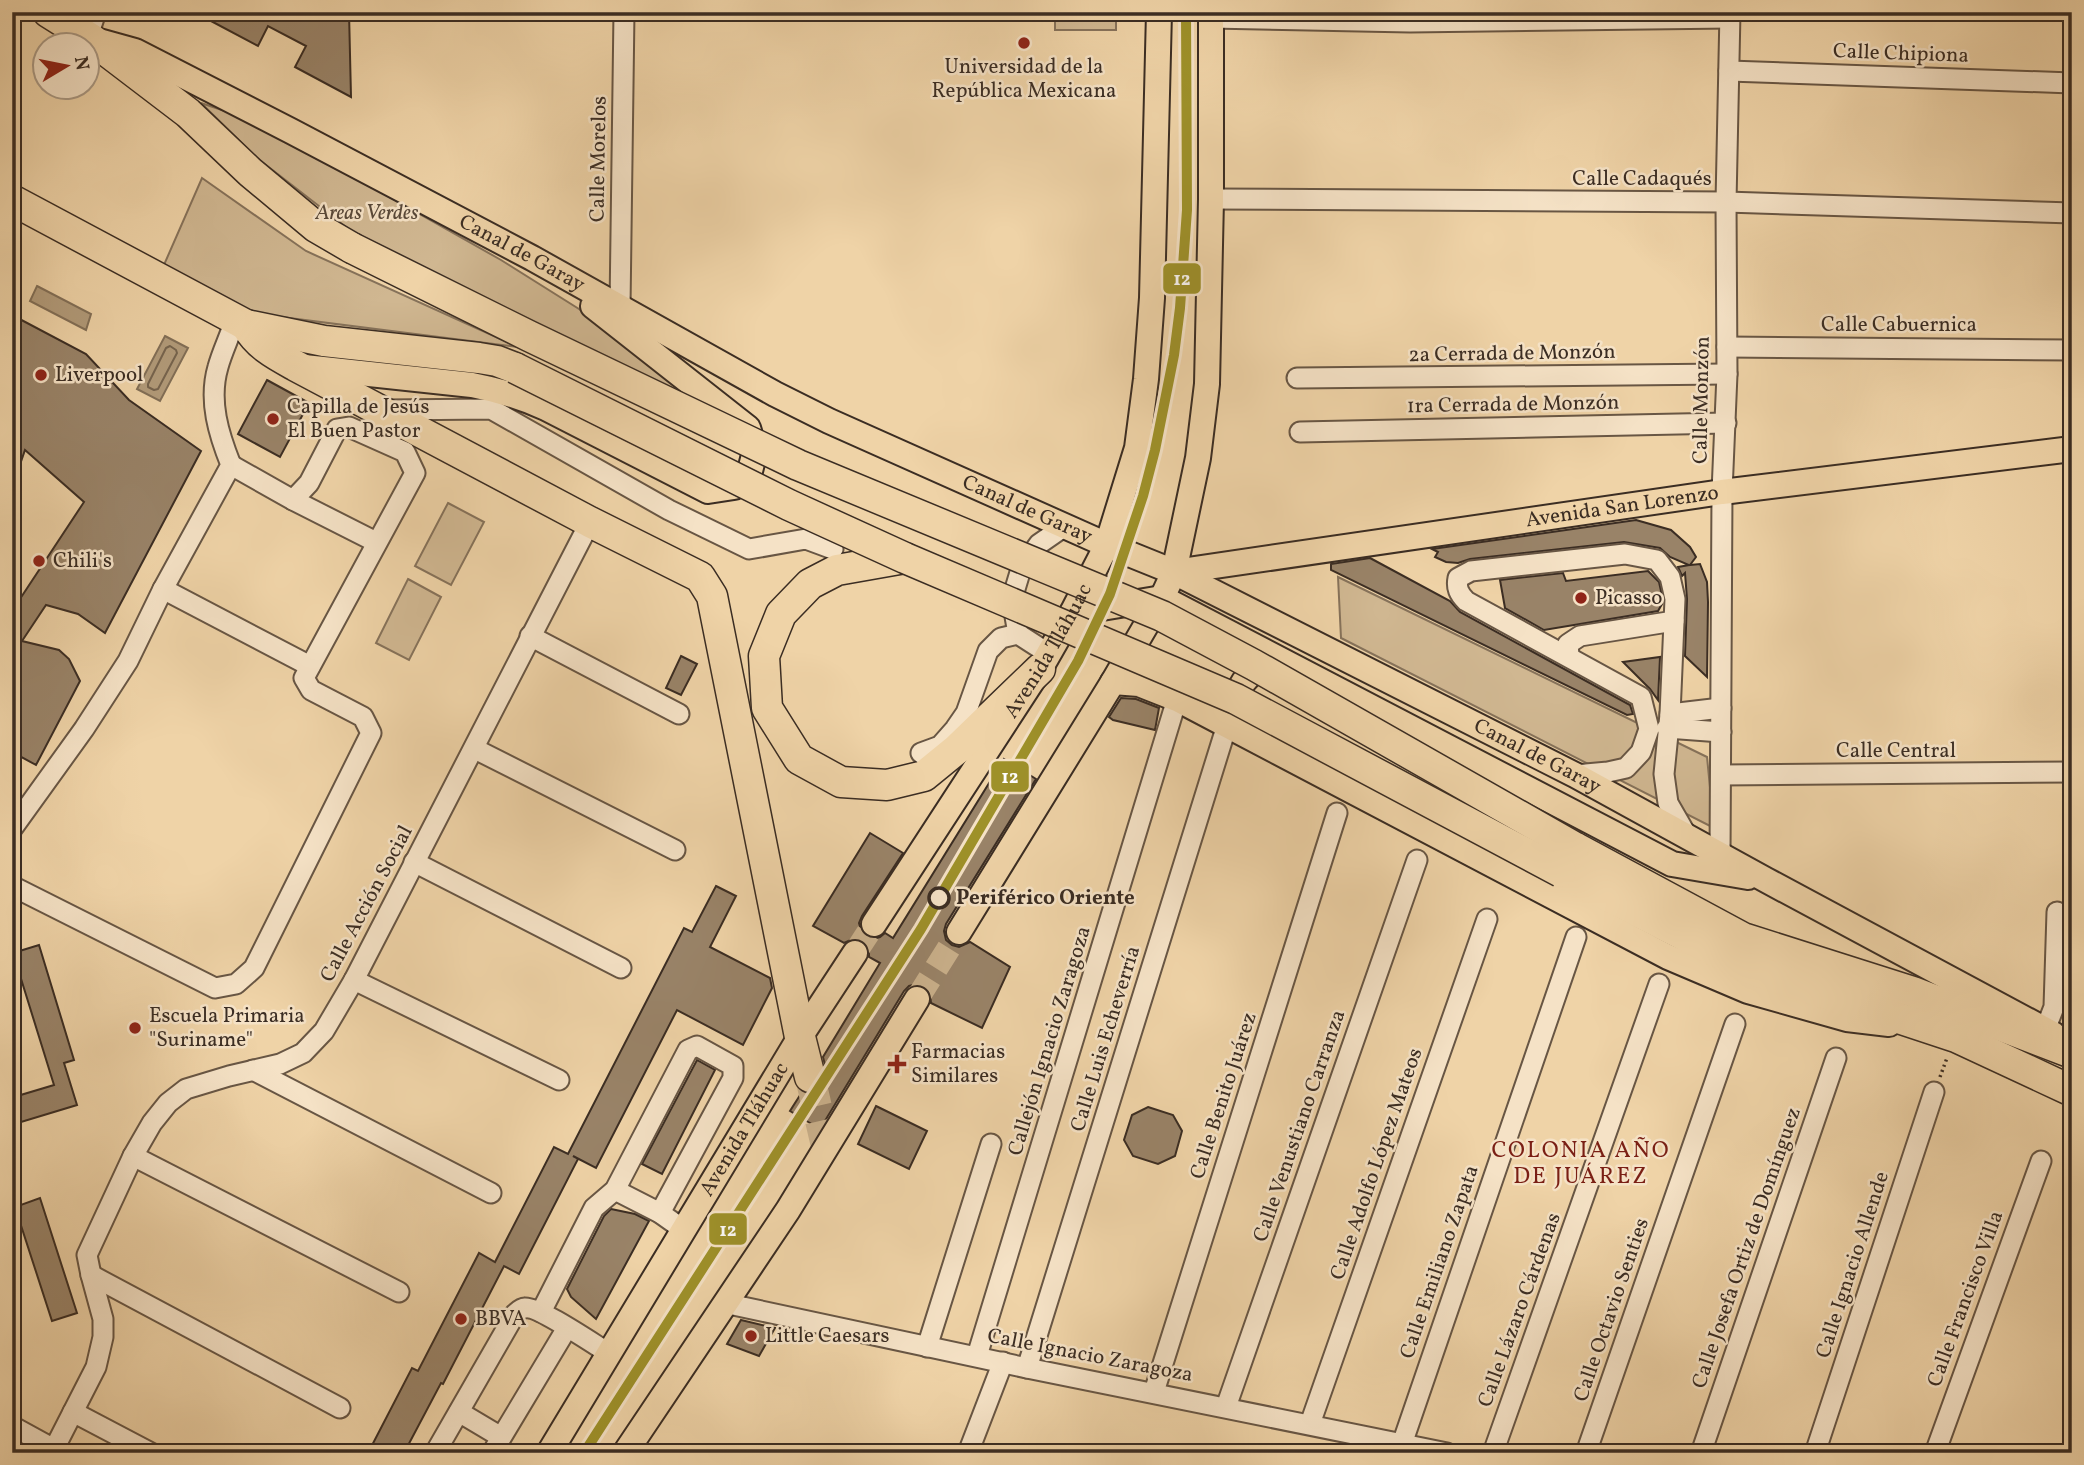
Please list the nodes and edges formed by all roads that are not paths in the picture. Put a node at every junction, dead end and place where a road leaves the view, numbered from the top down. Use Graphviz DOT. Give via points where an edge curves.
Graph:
graph roads {
  1 [pos="48,12"];
  2 [pos="624,12"];
  3 [pos="1159,12"];
  4 [pos="1211,15"];
  5 [pos="1730,15"];
  6 [pos="92,29"];
  7 [pos="1728,71"];
  8 [pos="2072,83"];
  9 [pos="1211,199"];
  10 [pos="12,200"];
  11 [pos="1726,202"];
  12 [pos="2072,213"];
  13 [pos="532,258"];
  14 [pos="620,307"];
  15 [pos="241,322"];
  16 [pos="1727,347"];
  17 [pos="2072,350"];
  18 [pos="296,366"];
  19 [pos="1727,374"];
  20 [pos="1297,378"];
  21 [pos="378,410"];
  22 [pos="1726,423"];
  23 [pos="1300,432"];
  24 [pos="2072,449"];
  25 [pos="231,465"];
  26 [pos="1722,492"];
  27 [pos="293,499"];
  28 [pos="590,522"];
  29 [pos="1065,526"];
  30 [pos="376,542"];
  31 [pos="1107,545"];
  32 [pos="833,549"];
  33 [pos="905,558"];
  34 [pos="1174,572"];
  35 [pos="163,589"];
  36 [pos="1162,598"];
  37 [pos="1072,613"];
  38 [pos="1674,621"];
  39 [pos="1017,634"];
  40 [pos="530,636"];
  41 [pos="1569,656"];
  42 [pos="1045,661"];
  43 [pos="1287,663"];
  44 [pos="310,666"];
  45 [pos="1113,682"];
  46 [pos="1177,699"];
  47 [pos="1721,708"];
  48 [pos="680,713"];
  49 [pos="1668,721"];
  50 [pos="1236,729"];
  51 [pos="1721,732"];
  52 [pos="475,748"];
  53 [pos="921,753"];
  54 [pos="2072,772"];
  55 [pos="1575,775"];
  56 [pos="1721,775"];
  57 [pos="1338,813"];
  58 [pos="12,829"];
  59 [pos="1687,836"];
  60 [pos="675,850"];
  61 [pos="1568,859"];
  62 [pos="1417,860"];
  63 [pos="414,863"];
  64 [pos="1716,863"];
  65 [pos="12,886"];
  66 [pos="2057,912"];
  67 [pos="1487,919"];
  68 [pos="874,924"];
  69 [pos="959,932"];
  70 [pos="1576,937"];
  71 [pos="855,953"];
  72 [pos="621,968"];
  73 [pos="354,980"];
  74 [pos="1659,984"];
  75 [pos="917,999"];
  76 [pos="1735,1024"];
  77 [pos="2045,1030"];
  78 [pos="1944,1033"];
  79 [pos="800,1037"];
  80 [pos="2072,1045"];
  81 [pos="2072,1053"];
  82 [pos="1836,1058"];
  83 [pos="253,1070"];
  84 [pos="810,1077"];
  85 [pos="559,1080"];
  86 [pos="2072,1091"];
  87 [pos="1934,1092"];
  88 [pos="991,1144"];
  89 [pos="133,1156"];
  90 [pos="2041,1161"];
  91 [pos="615,1190"];
  92 [pos="491,1193"];
  93 [pos="660,1213"];
  94 [pos="684,1230"];
  95 [pos="90,1275"];
  96 [pos="398,1292"];
  97 [pos="724,1303"];
  98 [pos="541,1312"];
  99 [pos="567,1328"];
  100 [pos="927,1347"];
  101 [pos="610,1354"];
  102 [pos="977,1356"];
  103 [pos="1003,1363"];
  104 [pos="1027,1368"];
  105 [pos="1154,1392"];
  106 [pos="1226,1407"];
  107 [pos="340,1408"];
  108 [pos="73,1412"];
  109 [pos="458,1412"];
  110 [pos="1310,1424"];
  111 [pos="12,1426"];
  112 [pos="1402,1444"];
  113 [pos="497,1445"];
  114 [pos="53,1451"];
  115 [pos="151,1453"];
  116 [pos="435,1453"];
  117 [pos="549,1453"];
  118 [pos="625,1453"];
  119 [pos="968,1453"];
  120 [pos="1447,1453"];
  121 [pos="1493,1453"];
  122 [pos="1586,1453"];
  123 [pos="1700,1453"];
  124 [pos="1815,1453"];
  125 [pos="1935,1453"];
  1 -- 6 [label="highway"];
  2 -- 14 [label="street, Calle Morelos"];
  3 -- 31 [label="main road, Avenida Tláhuac" via="1146,379 1137,448"];
  4 -- 5 [label="street" via="1423,22"];
  4 -- 9 [label="main road"];
  5 -- 7 [label="street, Calle Monzón"];
  6 -- 13 [label="main road, Canal de Garay"];
  6 -- 61 [label="highway, bridge" via="250,172 316,226 352,248 798,465 1162,616 1254,665"];
  7 -- 8 [label="street, Calle Chipiona"];
  7 -- 11 [label="street, Calle Monzón"];
  9 -- 11 [label="street, Calle Cadaqués"];
  9 -- 34 [label="main road" via="1207,384 1198,458"];
  10 -- 15 [label="highway"];
  11 -- 12 [label="street, Calle Cadaqués"];
  11 -- 16 [label="street, Calle Monzón"];
  13 -- 14 [label="main road, Canal de Garay"];
  13 -- 18 [label="main road" via="748,428 755,451 750,471 734,487 709,491 546,408 499,390"];
  14 -- 29 [label="main road, Canal de Garay" via="786,399"];
  15 -- 18 [label="highway" via="263,347"];
  15 -- 25 [label="street" via="217,370 214,403 218,432"];
  15 -- 33 [label="highway, bridge" via="324,341 497,361"];
  16 -- 17 [label="street, Calle Cabuernica"];
  16 -- 19 [label="street, Calle Monzón"];
  18 -- 21 [label="highway"];
  19 -- 20 [label="street, 2a Cerrada de Monzón"];
  19 -- 22 [label="street, Calle Monzón"];
  21 -- 28 [label="highway"];
  21 -- 32 [label="street" via="491,409 669,510 749,549 806,540"];
  22 -- 23 [label="street, 1ra Cerrada de Monzón"];
  22 -- 26 [label="street, Calle Monzón"];
  24 -- 26 [label="main road, Avenida San Lorenzo"];
  25 -- 27 [label="street"];
  25 -- 35 [label="street"];
  26 -- 34 [label="main road, Avenida San Lorenzo"];
  26 -- 47 [label="street, Calle Monzón"];
  27 -- 30 [label="street"];
  27 -- 30 [label="street" via="309,483 337,429 349,427 405,452 415,473"];
  28 -- 40 [label="street, Calle Acción Social"];
  28 -- 79 [label="highway" via="700,576 712,596"];
  29 -- 31 [label="main road, Canal de Garay"];
  29 -- 39 [label="street" via="1039,544 1021,569 1012,598"];
  30 -- 44 [label="street"];
  31 -- 34 [label="main road, Canal de Garay"];
  31 -- 37 [label="main road, Avenida Tláhuac"];
  33 -- 42 [label="highway" via="837,570 810,584 781,614 764,656 767,708 800,759 841,782 887,785 924,776"];
  33 -- 61 [label="highway, bridge" via="1236,699"];
  34 -- 36 [label="main road"];
  34 -- 55 [label="main road, Canal de Garay"];
  35 -- 44 [label="street"];
  35 -- 58 [label="street" via="128,661"];
  36 -- 37 [label="main road"];
  36 -- 43 [label="main road"];
  36 -- 45 [label="main road"];
  37 -- 42 [label="main road, Avenida Tláhuac"];
  38 -- 41 [label="street" via="1580,636 1568,644"];
  38 -- 41 [label="street" via="1670,577 1657,560 1625,554 1471,571 1458,578 1459,595 1466,601"];
  38 -- 49 [label="street"];
  39 -- 42 [label="street"];
  39 -- 53 [label="street" via="1001,638 988,650 966,713 940,746"];
  40 -- 48 [label="street"];
  40 -- 52 [label="street, Calle Acción Social"];
  41 -- 55 [label="street" via="1641,697 1649,729 1641,752 1626,768"];
  42 -- 68 [label="main road, Avenida Tláhuac"];
  43 -- 50 [label="main road" via="1254,671 1239,692"];
  43 -- 64 [label="main road" via="1672,864"];
  44 -- 65 [label="street" via="304,678 311,690 363,716 371,733 254,968 236,984 215,988"];
  45 -- 46 [label="main road" via="1139,684"];
  45 -- 69 [label="main road"];
  46 -- 50 [label="main road"];
  46 -- 102 [label="street, Callejón Ignacio Zaragoza"];
  47 -- 49 [label="street"];
  47 -- 51 [label="street, Calle Monzón"];
  49 -- 51 [label="street"];
  49 -- 59 [label="street" via="1664,774 1668,803"];
  50 -- 78 [label="main road" via="1691,967 1748,991 1847,1019"];
  50 -- 104 [label="street, Calle Luis Echeverría"];
  51 -- 56 [label="street, Calle Monzón"];
  52 -- 60 [label="street"];
  52 -- 63 [label="street, Calle Acción Social"];
  54 -- 56 [label="street, Calle Central"];
  55 -- 59 [label="main road, Canal de Garay"];
  56 -- 64 [label="street, Calle Monzón"];
  57 -- 105 [label="street, Calle Benito Juárez"];
  59 -- 64 [label="main road, Canal de Garay"];
  61 -- 78 [label="highway" via="1747,968"];
  61 -- 81 [label="highway" via="1743,938 1913,992"];
  62 -- 106 [label="street, Calle Venustiano Carranza"];
  63 -- 72 [label="street"];
  63 -- 73 [label="street, Calle Acción Social"];
  64 -- 77 [label="main road, Canal de Garay" via="1766,880"];
  66 -- 77 [label="street" via="2054,1007"];
  67 -- 110 [label="street, Calle Adolfo López Mateos"];
  70 -- 112 [label="street, Calle Emiliano Zapata"];
  71 -- 79 [label="main road, Avenida Tláhuac"];
  73 -- 83 [label="street, Calle Acción Social" via="324,1031 303,1053"];
  73 -- 85 [label="street"];
  74 -- 121 [label="street, Calle Lázaro Cárdenas"];
  75 -- 97 [label="main road" via="788,1210"];
  76 -- 122 [label="street, Calle Octavio Senties"];
  77 -- 80 [label="main road, Canal de Garay"];
  78 -- 86 [label="highway"];
  79 -- 84 [label="highway"];
  79 -- 94 [label="main road, Avenida Tláhuac"];
  82 -- 123 [label="street, Calle Josefa Ortiz de Domínguez"];
  83 -- 89 [label="street, Calle Acción Social" via="186,1089 152,1123"];
  83 -- 92 [label="street"];
  87 -- 124 [label="street, Calle Ignacio Allende"];
  88 -- 100 [label="street"];
  89 -- 95 [label="street, Calle Acción Social" via="87,1255"];
  89 -- 96 [label="street"];
  90 -- 125 [label="street, Calle Francisco Villa"];
  91 -- 93 [label="street"];
  91 -- 93 [label="street" via="688,1050 697,1046 733,1066 733,1078"];
  91 -- 98 [label="street" via="594,1208"];
  93 -- 94 [label="street"];
  94 -- 101 [label="main road, Avenida Tláhuac"];
  95 -- 107 [label="street"];
  95 -- 108 [label="street, Calle Acción Social" via="103,1319 103,1337 96,1367"];
  97 -- 100 [label="street, Calle Ignacio Zaragoza"];
  97 -- 118 [label="main road"];
  98 -- 99 [label="street"];
  98 -- 109 [label="street" via="526,1308 515,1314"];
  99 -- 101 [label="street"];
  99 -- 113 [label="street"];
  100 -- 102 [label="street, Calle Ignacio Zaragoza"];
  101 -- 117 [label="main road, Avenida Tláhuac"];
  102 -- 103 [label="street, Calle Ignacio Zaragoza"];
  103 -- 104 [label="street, Calle Ignacio Zaragoza"];
  103 -- 119 [label="street"];
  104 -- 105 [label="street, Calle Ignacio Zaragoza"];
  105 -- 106 [label="street, Calle Ignacio Zaragoza"];
  106 -- 110 [label="street, Calle Ignacio Zaragoza"];
  108 -- 114 [label="street, Calle Acción Social"];
  108 -- 115 [label="street"];
  109 -- 113 [label="street"];
  109 -- 116 [label="street"];
  110 -- 112 [label="street, Calle Ignacio Zaragoza"];
  111 -- 114 [label="street"];
  112 -- 120 [label="street, Calle Ignacio Zaragoza"];
}
